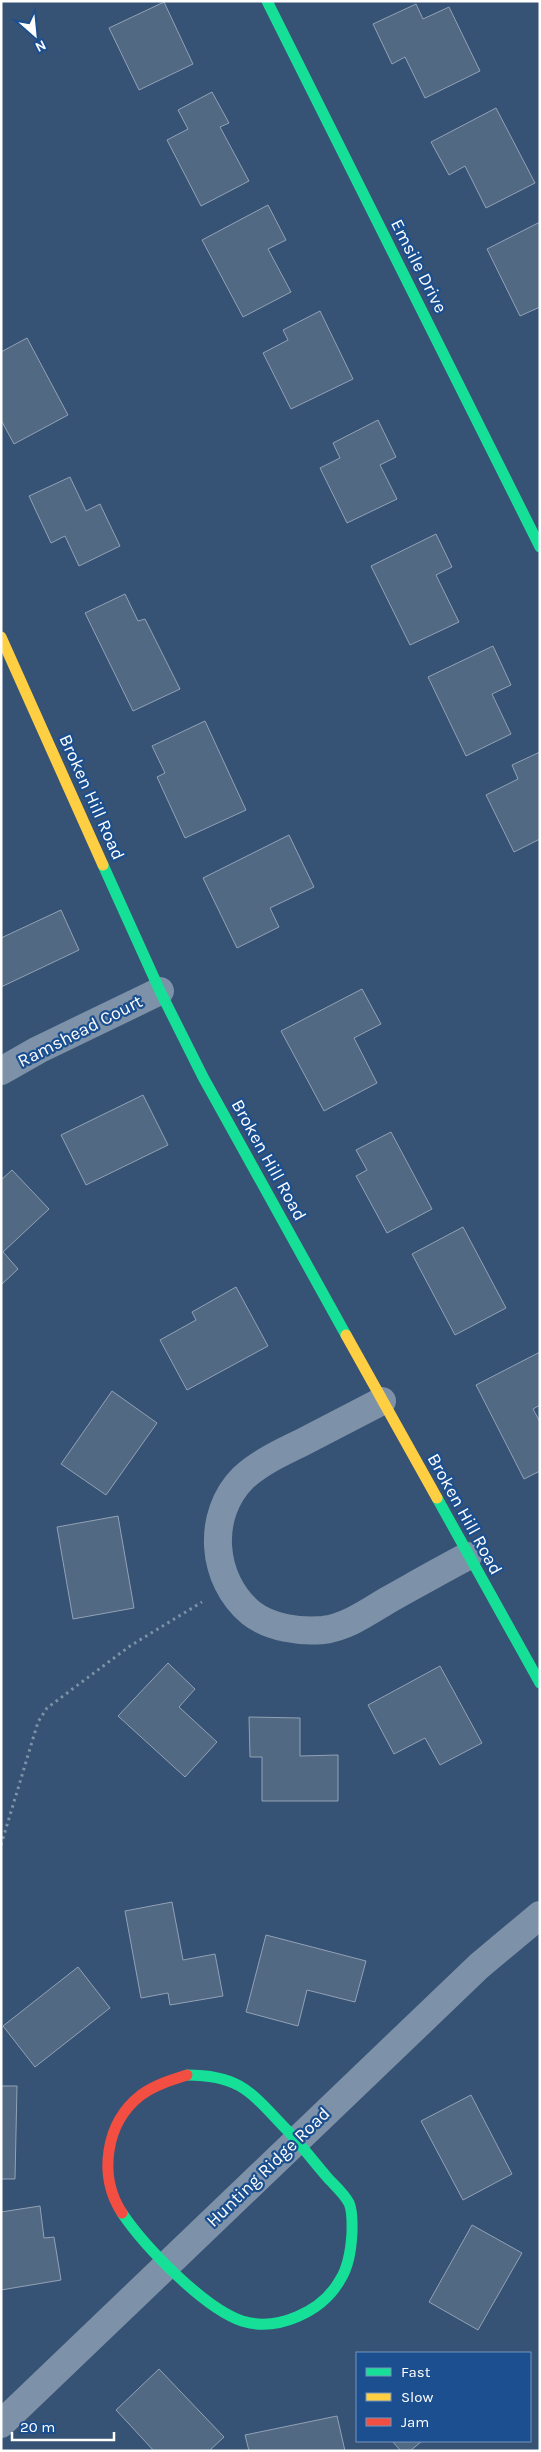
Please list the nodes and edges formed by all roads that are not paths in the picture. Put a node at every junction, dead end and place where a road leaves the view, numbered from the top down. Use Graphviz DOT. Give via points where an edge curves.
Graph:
graph roads {
  1 [pos="267,1"];
  2 [pos="540,547"];
  3 [pos="1,636"];
  4 [pos="160,991"];
  5 [pos="1,1071"];
  6 [pos="382,1401"];
  7 [pos="468,1556"];
  8 [pos="540,1683"];
  9 [pos="540,1915"];
  10 [pos="297,2140"];
  11 [pos="167,2264"];
  12 [pos="1,2424"];
  1 -- 2 [label="street, Emsile Drive"];
  3 -- 4 [label="street, Broken Hill Road"];
  4 -- 5 [label="street, Ramshead Court"];
  4 -- 6 [label="street, Broken Hill Road" via="203,1077"];
  6 -- 7 [label="street, Broken Hill Road"];
  6 -- 7 [label="street" via="274,1457 244,1478 229,1497 217,1533 218,1553 228,1586 253,1614 287,1629 325,1630 355,1619"];
  7 -- 8 [label="street, Broken Hill Road"];
  9 -- 10 [label="street, Hunting Ridge Road" via="480,1966"];
  10 -- 11 [label="street, Hunting Ridge Road"];
  10 -- 11 [label="street" via="346,2200 352,2215 352,2252 347,2269 326,2299 311,2310 278,2323 244,2321 218,2311"];
  10 -- 11 [label="street" via="248,2091 229,2079 187,2075 161,2083 138,2098 113,2132 107,2177 114,2199 125,2216"];
  11 -- 12 [label="street, Hunting Ridge Road"];
}
